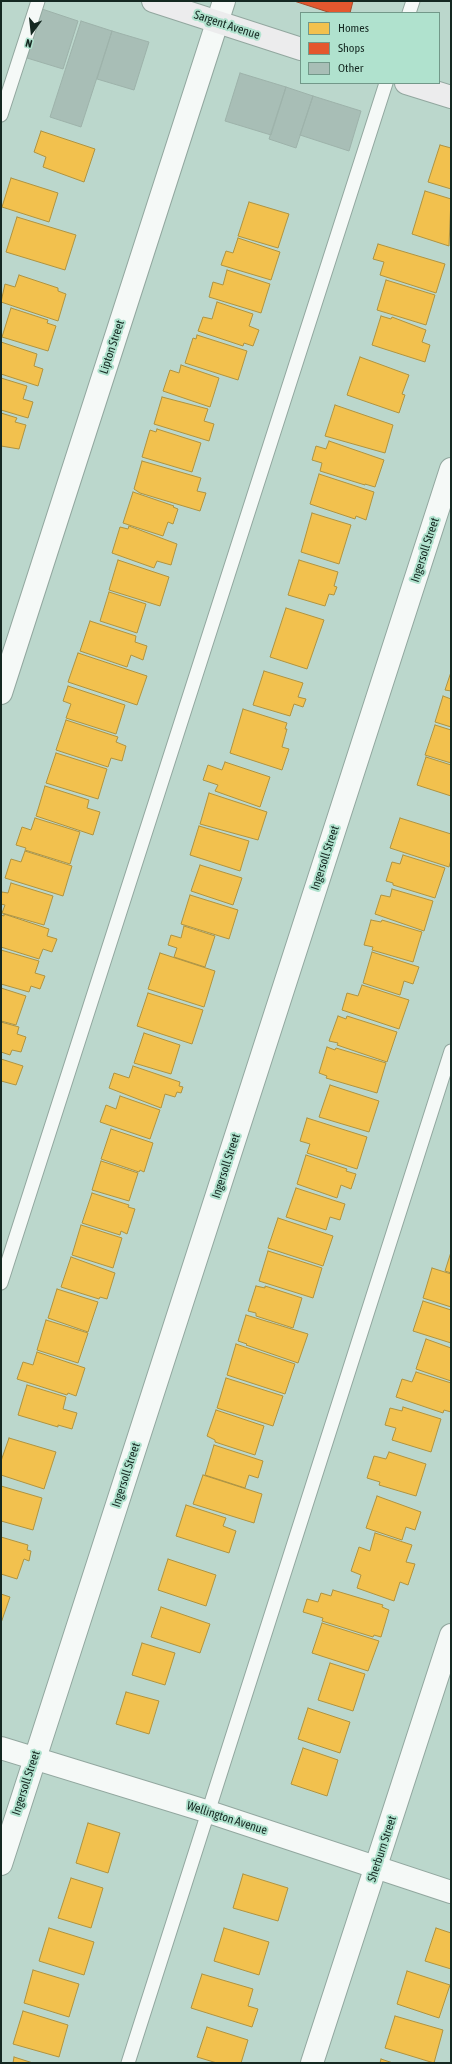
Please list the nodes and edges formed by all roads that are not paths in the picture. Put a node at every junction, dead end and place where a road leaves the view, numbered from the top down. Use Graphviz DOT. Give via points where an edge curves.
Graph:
graph roads {
  1 [pos="38,1"];
  2 [pos="153,1"];
  3 [pos="224,1"];
  4 [pos="413,1"];
  5 [pos="409,12"];
  6 [pos="217,21"];
  7 [pos="300,49"];
  8 [pos="386,84"];
  9 [pos="409,84"];
  10 [pos="451,97"];
  11 [pos="1,115"];
  12 [pos="451,469"];
  13 [pos="1,693"];
  14 [pos="451,1052"];
  15 [pos="1,1283"];
  16 [pos="451,1635"];
  17 [pos="1,1748"];
  18 [pos="34,1759"];
  19 [pos="209,1812"];
  20 [pos="1,1864"];
  21 [pos="377,1867"];
  22 [pos="451,1892"];
  23 [pos="128,2063"];
  24 [pos="312,2063"];
  1 -- 11 [label="lane"];
  2 -- 6 [label="main road, Sargent Avenue"];
  3 -- 6 [label="street, Lipton Street"];
  4 -- 5 [label="lane"];
  6 -- 7 [label="main road, Sargent Avenue"];
  6 -- 13 [label="street, Lipton Street"];
  8 -- 15 [label="lane"];
  9 -- 10 [label="main road"];
  12 -- 18 [label="street, Ingersoll Street"];
  14 -- 19 [label="lane"];
  16 -- 21 [label="street, Sherburn Street"];
  17 -- 18 [label="street, Wellington Avenue"];
  18 -- 19 [label="street, Wellington Avenue"];
  18 -- 20 [label="street, Ingersoll Street"];
  19 -- 21 [label="street, Wellington Avenue"];
  19 -- 23 [label="lane"];
  21 -- 22 [label="street, Wellington Avenue"];
  21 -- 24 [label="street, Sherburn Street"];
}
